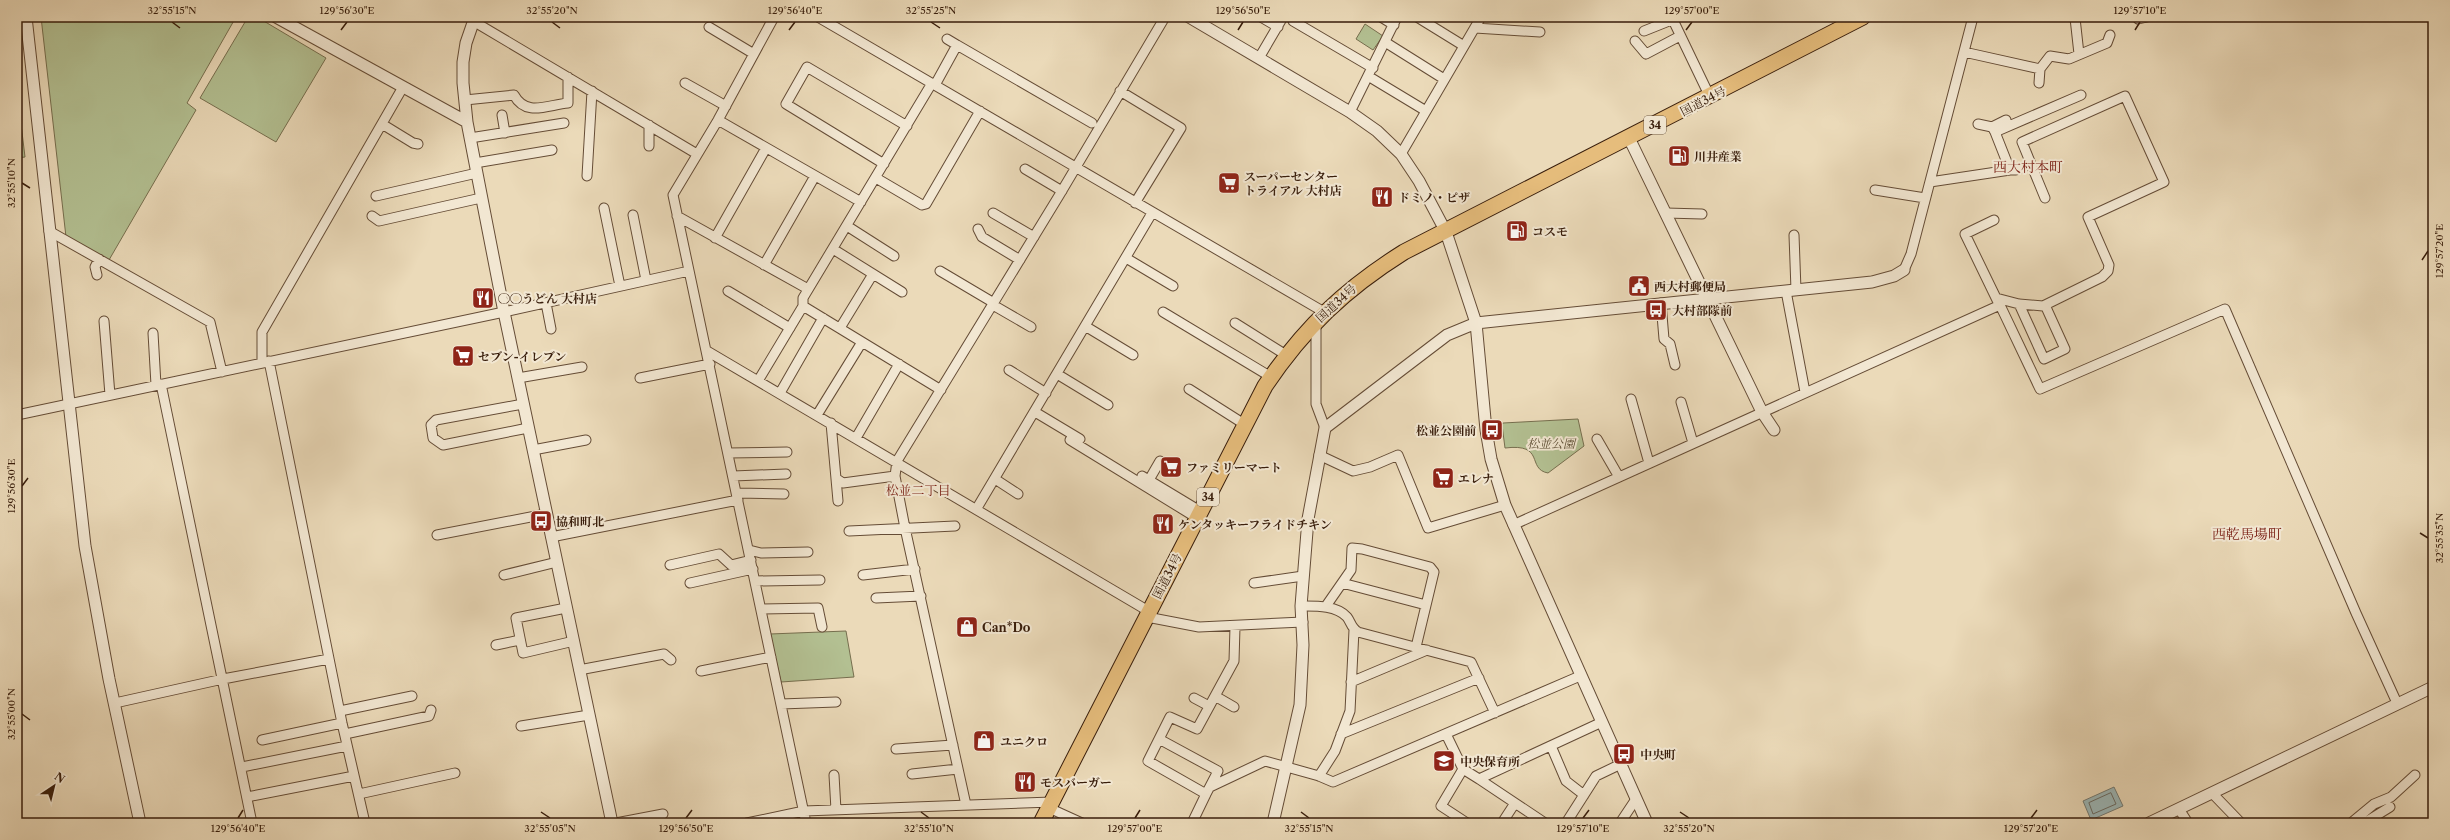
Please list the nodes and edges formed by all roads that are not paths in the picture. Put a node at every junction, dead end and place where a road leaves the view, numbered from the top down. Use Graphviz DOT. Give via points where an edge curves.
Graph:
graph roads {
  1 [pos="26,17"];
  2 [pos="276,17"];
  3 [pos="774,17"];
  4 [pos="818,17"];
  5 [pos="1165,17"];
  6 [pos="1189,17"];
  7 [pos="1261,17"];
  8 [pos="1284,17"];
  9 [pos="1380,17"];
  10 [pos="1417,17"];
  11 [pos="1481,17"];
  12 [pos="1863,17"];
  13 [pos="1973,17"];
  14 [pos="2071,17"];
  15 [pos="1676,18"];
  16 [pos="474,19"];
  17 [pos="1293,21"];
  18 [pos="1395,21"];
  19 [pos="1278,27"];
  20 [pos="709,28"];
  21 [pos="1475,28"];
  22 [pos="1644,30"];
  23 [pos="1540,32"];
  24 [pos="2110,35"];
  25 [pos="1680,36"];
  26 [pos="947,39"];
  27 [pos="1635,41"];
  28 [pos="1385,42"];
  29 [pos="957,45"];
  30 [pos="1464,46"];
  31 [pos="1964,52"];
  32 [pos="754,54"];
  33 [pos="2079,54"];
  34 [pos="1259,58"];
  35 [pos="2008,62"];
  36 [pos="2040,69"];
  37 [pos="1370,72"];
  38 [pos="2005,72"];
  39 [pos="568,77"];
  40 [pos="1444,79"];
  41 [pos="686,83"];
  42 [pos="2039,83"];
  43 [pos="933,84"];
  44 [pos="403,87"];
  45 [pos="592,91"];
  46 [pos="1120,91"];
  47 [pos="2081,95"];
  48 [pos="1710,97"];
  49 [pos="464,100"];
  50 [pos="726,106"];
  51 [pos="1426,111"];
  52 [pos="980,112"];
  53 [pos="1350,112"];
  54 [pos="502,115"];
  55 [pos="718,120"];
  56 [pos="2006,120"];
  57 [pos="467,122"];
  58 [pos="564,123"];
  59 [pos="1092,123"];
  60 [pos="382,124"];
  61 [pos="1978,124"];
  62 [pos="649,125"];
  63 [pos="907,126"];
  64 [pos="1993,130"];
  65 [pos="506,133"];
  66 [pos="470,138"];
  67 [pos="1629,138"];
  68 [pos="418,144"];
  69 [pos="649,146"];
  70 [pos="766,148"];
  71 [pos="552,150"];
  72 [pos="697,154"];
  73 [pos="1401,154"];
  74 [pos="884,164"];
  75 [pos="2031,164"];
  76 [pos="1075,167"];
  77 [pos="476,168"];
  78 [pos="1025,169"];
  79 [pos="2010,170"];
  80 [pos="587,176"];
  81 [pos="815,176"];
  82 [pos="876,178"];
  83 [pos="1930,182"];
  84 [pos="1875,190"];
  85 [pos="1062,191"];
  86 [pos="376,196"];
  87 [pos="481,198"];
  88 [pos="1925,198"];
  89 [pos="2045,198"];
  90 [pos="861,202"];
  91 [pos="1136,203"];
  92 [pos="604,208"];
  93 [pos="993,213"];
  94 [pos="1666,213"];
  95 [pos="1152,214"];
  96 [pos="1702,214"];
  97 [pos="633,215"];
  98 [pos="372,216"];
  99 [pos="677,216"];
  100 [pos="1994,220"];
  101 [pos="847,226"];
  102 [pos="978,229"];
  103 [pos="49,231"];
  104 [pos="1446,232"];
  105 [pos="1794,235"];
  106 [pos="1034,237"];
  107 [pos="715,238"];
  108 [pos="833,249"];
  109 [pos="894,256"];
  110 [pos="1126,258"];
  111 [pos="99,259"];
  112 [pos="1020,260"];
  113 [pos="764,265"];
  114 [pos="1904,270"];
  115 [pos="689,271"];
  116 [pos="940,271"];
  117 [pos="873,274"];
  118 [pos="97,275"];
  119 [pos="646,280"];
  120 [pos="620,286"];
  121 [pos="1173,286"];
  122 [pos="808,289"];
  123 [pos="728,291"];
  124 [pos="1791,291"];
  125 [pos="902,292"];
  126 [pos="1708,299"];
  127 [pos="1998,301"];
  128 [pos="546,303"];
  129 [pos="1661,303"];
  130 [pos="994,304"];
  131 [pos="2019,304"];
  132 [pos="2045,305"];
  133 [pos="803,306"];
  134 [pos="504,312"];
  135 [pos="1163,312"];
  136 [pos="1320,317"];
  137 [pos="823,318"];
  138 [pos="104,321"];
  139 [pos="1476,323"];
  140 [pos="1235,324"];
  141 [pos="1086,326"];
  142 [pos="1031,327"];
  143 [pos="790,328"];
  144 [pos="840,328"];
  145 [pos="551,329"];
  146 [pos="153,333"];
  147 [pos="144,342"];
  148 [pos="154,342"];
  149 [pos="862,342"];
  150 [pos="707,350"];
  151 [pos="1133,355"];
  152 [pos="1286,355"];
  153 [pos="265,362"];
  154 [pos="710,364"];
  155 [pos="899,364"];
  156 [pos="1675,365"];
  157 [pos="582,367"];
  158 [pos="1009,370"];
  159 [pos="222,372"];
  160 [pos="1057,374"];
  161 [pos="1272,377"];
  162 [pos="518,378"];
  163 [pos="640,378"];
  164 [pos="758,381"];
  165 [pos="158,384"];
  166 [pos="1189,388"];
  167 [pos="941,390"];
  168 [pos="1805,392"];
  169 [pos="780,393"];
  170 [pos="1046,393"];
  171 [pos="110,395"];
  172 [pos="1630,399"];
  173 [pos="1681,402"];
  174 [pos="68,403"];
  175 [pos="523,404"];
  176 [pos="1108,405"];
  177 [pos="1035,412"];
  178 [pos="1762,412"];
  179 [pos="17,415"];
  180 [pos="817,415"];
  181 [pos="832,423"];
  182 [pos="1244,424"];
  183 [pos="528,428"];
  184 [pos="1325,428"];
  185 [pos="1774,430"];
  186 [pos="856,438"];
  187 [pos="1598,439"];
  188 [pos="586,440"];
  189 [pos="1070,440"];
  190 [pos="1693,443"];
  191 [pos="1095,448"];
  192 [pos="533,450"];
  193 [pos="787,452"];
  194 [pos="728,453"];
  195 [pos="1319,455"];
  196 [pos="897,461"];
  197 [pos="1160,461"];
  198 [pos="1649,463"];
  199 [pos="786,474"];
  200 [pos="733,476"];
  201 [pos="895,476"];
  202 [pos="1619,477"];
  203 [pos="836,479"];
  204 [pos="995,479"];
  205 [pos="784,494"];
  206 [pos="1018,494"];
  207 [pos="737,496"];
  208 [pos="838,500"];
  209 [pos="1504,505"];
  210 [pos="977,508"];
  211 [pos="546,514"];
  212 [pos="1198,515"];
  213 [pos="1513,524"];
  214 [pos="955,526"];
  215 [pos="905,528"];
  216 [pos="849,531"];
  217 [pos="437,536"];
  218 [pos="552,538"];
  219 [pos="749,550"];
  220 [pos="808,552"];
  221 [pos="557,562"];
  222 [pos="670,565"];
  223 [pos="752,565"];
  224 [pos="915,569"];
  225 [pos="863,574"];
  226 [pos="504,575"];
  227 [pos="1303,576"];
  228 [pos="820,580"];
  229 [pos="755,582"];
  230 [pos="690,583"];
  231 [pos="1254,583"];
  232 [pos="1342,583"];
  233 [pos="920,596"];
  234 [pos="876,598"];
  235 [pos="1426,605"];
  236 [pos="1301,606"];
  237 [pos="1326,606"];
  238 [pos="566,608"];
  239 [pos="761,609"];
  240 [pos="1148,614"];
  241 [pos="1303,622"];
  242 [pos="822,627"];
  243 [pos="1235,627"];
  244 [pos="1354,630"];
  245 [pos="520,640"];
  246 [pos="574,641"];
  247 [pos="496,645"];
  248 [pos="1416,647"];
  249 [pos="1427,650"];
  250 [pos="771,657"];
  251 [pos="329,659"];
  252 [pos="671,660"];
  253 [pos="579,670"];
  254 [pos="701,671"];
  255 [pos="1580,676"];
  256 [pos="1479,678"];
  257 [pos="223,679"];
  258 [pos="1351,682"];
  259 [pos="2430,692"];
  260 [pos="412,696"];
  261 [pos="1216,696"];
  262 [pos="1194,698"];
  263 [pos="836,702"];
  264 [pos="115,703"];
  265 [pos="2397,703"];
  266 [pos="781,704"];
  267 [pos="1209,706"];
  268 [pos="1234,707"];
  269 [pos="432,710"];
  270 [pos="340,711"];
  271 [pos="1495,713"];
  272 [pos="589,715"];
  273 [pos="1602,722"];
  274 [pos="342,723"];
  275 [pos="521,726"];
  276 [pos="345,734"];
  277 [pos="1341,734"];
  278 [pos="1446,734"];
  279 [pos="1159,739"];
  280 [pos="262,740"];
  281 [pos="953,745"];
  282 [pos="347,746"];
  283 [pos="1551,746"];
  284 [pos="896,749"];
  285 [pos="1621,764"];
  286 [pos="1286,766"];
  287 [pos="242,767"];
  288 [pos="958,768"];
  289 [pos="1463,769"];
  290 [pos="455,773"];
  291 [pos="912,774"];
  292 [pos="834,775"];
  293 [pos="2415,775"];
  294 [pos="354,776"];
  295 [pos="1320,776"];
  296 [pos="1479,779"];
  297 [pos="1208,791"];
  298 [pos="2212,793"];
  299 [pos="359,794"];
  300 [pos="1584,795"];
  301 [pos="248,797"];
  302 [pos="1636,800"];
  303 [pos="1514,803"];
  304 [pos="966,805"];
  305 [pos="1050,805"];
  306 [pos="2390,807"];
  307 [pos="2179,809"];
  308 [pos="836,810"];
  309 [pos="804,811"];
  310 [pos="663,814"];
  311 [pos="140,823"];
  312 [pos="252,823"];
  313 [pos="365,823"];
  314 [pos="612,823"];
  315 [pos="616,823"];
  316 [pos="747,823"];
  317 [pos="806,823"];
  318 [pos="1041,823"];
  319 [pos="1082,823"];
  320 [pos="1192,823"];
  321 [pos="1273,823"];
  322 [pos="1467,823"];
  323 [pos="1502,823"];
  324 [pos="1545,823"];
  325 [pos="1566,823"];
  326 [pos="1620,823"];
  327 [pos="1646,823"];
  328 [pos="2149,823"];
  329 [pos="2188,823"];
  330 [pos="2241,823"];
  331 [pos="2351,823"];
  332 [pos="2364,823"];
  1 -- 103 [label="street"];
  2 -- 44 [label="street"];
  3 -- 32 [label="street"];
  4 -- 43 [label="street"];
  5 -- 46 [label="street"];
  6 -- 34 [label="street"];
  7 -- 19 [label="street"];
  8 -- 19 [label="street"];
  9 -- 18 [label="street"];
  10 -- 30 [label="street"];
  11 -- 21 [label="street"];
  12 -- 48 [label="highway, 国道34号 / 34"];
  13 -- 31 [label="street"];
  14 -- 33 [label="street" via="2075,18"];
  15 -- 22 [label="street"];
  15 -- 25 [label="street"];
  16 -- 39 [label="street"];
  16 -- 49 [label="street" via="463,62"];
  17 -- 37 [label="street"];
  18 -- 28 [label="street"];
  19 -- 34 [label="street"];
  20 -- 32 [label="street"];
  21 -- 23 [label="street"];
  21 -- 30 [label="street"];
  24 -- 33 [label="street" via="2107,43"];
  25 -- 27 [label="street" via="1646,54"];
  25 -- 48 [label="street"];
  26 -- 29 [label="street"];
  28 -- 37 [label="street"];
  28 -- 40 [label="street"];
  29 -- 43 [label="street"];
  29 -- 59 [label="street"];
  30 -- 40 [label="street"];
  31 -- 35 [label="street"];
  31 -- 83 [label="street"];
  32 -- 50 [label="street"];
  33 -- 36 [label="street" via="2069,59 2050,56"];
  34 -- 53 [label="street"];
  35 -- 36 [label="street"];
  35 -- 38 [label="street"];
  36 -- 42 [label="street"];
  37 -- 51 [label="street"];
  37 -- 53 [label="street"];
  39 -- 45 [label="street"];
  39 -- 49 [label="street" via="568,103 528,109 514,95"];
  40 -- 51 [label="street"];
  41 -- 50 [label="street"];
  43 -- 52 [label="street"];
  43 -- 63 [label="street"];
  44 -- 57 [label="street"];
  44 -- 60 [label="street"];
  45 -- 62 [label="street"];
  45 -- 80 [label="street"];
  46 -- 76 [label="street"];
  46 -- 91 [label="street" via="1181,128"];
  47 -- 64 [label="street"];
  48 -- 67 [label="highway, 国道34号 / 34"];
  49 -- 57 [label="street"];
  50 -- 55 [label="street"];
  51 -- 73 [label="street"];
  52 -- 76 [label="street"];
  52 -- 82 [label="street" via="926,204 922,206"];
  53 -- 73 [label="street" via="1377,131"];
  54 -- 65 [label="street"];
  55 -- 70 [label="street"];
  55 -- 72 [label="street"];
  56 -- 64 [label="street"];
  57 -- 66 [label="street"];
  58 -- 65 [label="street"];
  60 -- 68 [label="street" via="412,143"];
  60 -- 153 [label="street" via="262,332"];
  61 -- 64 [label="street"];
  62 -- 69 [label="street"];
  62 -- 72 [label="street"];
  63 -- 74 [label="street"];
  63 -- 74 [label="street" via="807,67 786,104"];
  64 -- 79 [label="street"];
  65 -- 66 [label="street"];
  66 -- 77 [label="street"];
  67 -- 94 [label="street"];
  67 -- 104 [label="highway, 国道34号 / 34"];
  70 -- 81 [label="street"];
  70 -- 107 [label="street"];
  71 -- 77 [label="street"];
  72 -- 99 [label="street" via="673,195"];
  73 -- 104 [label="street" via="1419,181"];
  74 -- 82 [label="street"];
  75 -- 79 [label="street"];
  75 -- 89 [label="street"];
  75 -- 132 [label="street" via="2022,142 2125,96 2164,182 2088,217 2109,265 2108,271 2102,277"];
  76 -- 85 [label="street"];
  76 -- 91 [label="street"];
  77 -- 86 [label="street"];
  77 -- 87 [label="street"];
  78 -- 85 [label="street"];
  79 -- 83 [label="street"];
  81 -- 90 [label="street"];
  81 -- 113 [label="street"];
  82 -- 90 [label="street"];
  83 -- 88 [label="street"];
  84 -- 88 [label="street"];
  85 -- 106 [label="street"];
  87 -- 98 [label="street" via="379,221"];
  87 -- 134 [label="street"];
  88 -- 114 [label="street" via="1911,254"];
  90 -- 101 [label="street"];
  91 -- 95 [label="street"];
  92 -- 120 [label="street"];
  93 -- 106 [label="street"];
  94 -- 96 [label="street"];
  94 -- 126 [label="street"];
  95 -- 110 [label="street"];
  95 -- 136 [label="street"];
  97 -- 119 [label="street"];
  99 -- 107 [label="street"];
  99 -- 115 [label="street"];
  100 -- 127 [label="street" via="1965,234"];
  101 -- 108 [label="street"];
  101 -- 109 [label="street"];
  102 -- 112 [label="street" via="982,237"];
  103 -- 111 [label="street"];
  103 -- 174 [label="street"];
  104 -- 136 [label="highway, 国道34号 / 34" via="1404,252 1373,271"];
  104 -- 139 [label="street"];
  105 -- 124 [label="street"];
  106 -- 112 [label="street"];
  107 -- 113 [label="street"];
  108 -- 117 [label="street"];
  108 -- 122 [label="street"];
  110 -- 121 [label="street"];
  110 -- 141 [label="street"];
  111 -- 118 [label="street" via="95,267"];
  111 -- 159 [label="street" via="210,322"];
  112 -- 130 [label="street"];
  113 -- 122 [label="street"];
  114 -- 124 [label="street" via="1894,276 1872,282"];
  115 -- 119 [label="street"];
  115 -- 150 [label="street"];
  116 -- 130 [label="street"];
  117 -- 125 [label="street"];
  117 -- 144 [label="street"];
  119 -- 120 [label="street"];
  120 -- 128 [label="street"];
  122 -- 133 [label="street" via="803,298"];
  123 -- 143 [label="street"];
  124 -- 126 [label="street"];
  124 -- 168 [label="street"];
  126 -- 129 [label="street"];
  126 -- 178 [label="street"];
  127 -- 131 [label="street"];
  127 -- 168 [label="street"];
  127 -- 265 [label="street" via="2040,389 2225,308"];
  128 -- 134 [label="street"];
  128 -- 145 [label="street"];
  129 -- 139 [label="street"];
  129 -- 156 [label="street" via="1664,339 1670,344"];
  130 -- 142 [label="street"];
  130 -- 167 [label="street"];
  131 -- 132 [label="street"];
  131 -- 132 [label="street" via="2044,359 2065,349"];
  133 -- 137 [label="street"];
  133 -- 143 [label="street"];
  134 -- 153 [label="street"];
  134 -- 162 [label="street"];
  135 -- 161 [label="street"];
  136 -- 152 [label="highway, 国道34号 / 34"];
  136 -- 184 [label="street" via="1316,404"];
  137 -- 144 [label="street"];
  137 -- 169 [label="street"];
  138 -- 171 [label="street"];
  139 -- 184 [label="street" via="1447,335"];
  139 -- 209 [label="street" via="1486,430"];
  140 -- 152 [label="street"];
  141 -- 151 [label="street"];
  141 -- 160 [label="street"];
  143 -- 164 [label="street"];
  144 -- 149 [label="street"];
  146 -- 148 [label="street"];
  147 -- 148 [label="street"];
  148 -- 165 [label="street"];
  149 -- 155 [label="street"];
  149 -- 180 [label="street"];
  150 -- 154 [label="street"];
  150 -- 164 [label="street"];
  152 -- 161 [label="highway, 国道34号 / 34"];
  153 -- 159 [label="street"];
  153 -- 251 [label="street"];
  154 -- 163 [label="street"];
  154 -- 194 [label="street"];
  155 -- 167 [label="street"];
  155 -- 186 [label="street"];
  157 -- 162 [label="street"];
  158 -- 170 [label="street"];
  159 -- 165 [label="street"];
  160 -- 170 [label="street"];
  160 -- 176 [label="street"];
  161 -- 182 [label="highway, 国道34号 / 34"];
  162 -- 175 [label="street"];
  164 -- 169 [label="street"];
  165 -- 171 [label="street"];
  165 -- 257 [label="street"];
  166 -- 182 [label="street"];
  167 -- 196 [label="street"];
  168 -- 178 [label="street"];
  169 -- 180 [label="street"];
  170 -- 177 [label="street"];
  171 -- 174 [label="street"];
  172 -- 198 [label="street"];
  173 -- 190 [label="street"];
  174 -- 179 [label="street"];
  174 -- 264 [label="street" via="85,546"];
  175 -- 183 [label="street"];
  175 -- 183 [label="street" via="436,420 431,425 433,438 443,445"];
  177 -- 191 [label="street"];
  177 -- 204 [label="street"];
  178 -- 185 [label="street"];
  178 -- 190 [label="street"];
  180 -- 181 [label="street"];
  181 -- 186 [label="street"];
  181 -- 203 [label="street"];
  182 -- 212 [label="highway, 国道34号 / 34"];
  183 -- 192 [label="street"];
  184 -- 195 [label="street"];
  186 -- 196 [label="street"];
  187 -- 202 [label="street"];
  188 -- 192 [label="street"];
  189 -- 212 [label="street"];
  190 -- 198 [label="street"];
  192 -- 211 [label="street"];
  193 -- 194 [label="street"];
  194 -- 200 [label="street"];
  195 -- 209 [label="street" via="1353,471 1398,455 1428,528"];
  195 -- 227 [label="street" via="1308,520"];
  196 -- 201 [label="street"];
  196 -- 210 [label="street"];
  197 -- 212 [label="street" via="1145,478"];
  198 -- 202 [label="street"];
  199 -- 200 [label="street"];
  200 -- 207 [label="street"];
  201 -- 203 [label="street" via="843,482"];
  201 -- 215 [label="street"];
  202 -- 213 [label="street"];
  203 -- 208 [label="street"];
  204 -- 206 [label="street"];
  204 -- 210 [label="street"];
  205 -- 207 [label="street"];
  207 -- 218 [label="street"];
  207 -- 219 [label="street"];
  209 -- 213 [label="street"];
  210 -- 240 [label="street"];
  211 -- 217 [label="street"];
  211 -- 218 [label="street"];
  212 -- 240 [label="highway, 国道34号 / 34"];
  213 -- 255 [label="street"];
  214 -- 215 [label="street"];
  215 -- 216 [label="street"];
  215 -- 224 [label="street"];
  218 -- 221 [label="street"];
  219 -- 220 [label="street" via="761,553"];
  219 -- 223 [label="street"];
  221 -- 226 [label="street"];
  221 -- 238 [label="street"];
  222 -- 223 [label="street" via="719,554 731,565"];
  223 -- 229 [label="street"];
  223 -- 230 [label="street"];
  224 -- 225 [label="street"];
  224 -- 233 [label="street"];
  227 -- 231 [label="street"];
  227 -- 236 [label="street"];
  228 -- 229 [label="street"];
  229 -- 239 [label="street"];
  232 -- 235 [label="street"];
  232 -- 235 [label="street" via="1351,570 1352,548 1362,549 1430,567 1434,572"];
  232 -- 237 [label="street"];
  233 -- 234 [label="street"];
  233 -- 281 [label="street"];
  235 -- 248 [label="street"];
  236 -- 237 [label="street"];
  236 -- 241 [label="street"];
  237 -- 244 [label="street" via="1346,616"];
  238 -- 245 [label="street" via="516,618"];
  238 -- 246 [label="street"];
  239 -- 242 [label="street" via="818,608"];
  239 -- 250 [label="street"];
  240 -- 243 [label="street" via="1199,627"];
  240 -- 305 [label="highway, 国道34号 / 34"];
  241 -- 243 [label="street"];
  241 -- 286 [label="street" via="1300,705"];
  243 -- 261 [label="street" via="1234,661"];
  244 -- 248 [label="street"];
  244 -- 258 [label="street"];
  245 -- 246 [label="street" via="522,653"];
  245 -- 247 [label="street"];
  246 -- 253 [label="street"];
  248 -- 249 [label="street"];
  249 -- 256 [label="street" via="1472,662"];
  249 -- 258 [label="street"];
  250 -- 254 [label="street"];
  250 -- 266 [label="street"];
  251 -- 257 [label="street"];
  251 -- 270 [label="street"];
  252 -- 253 [label="street" via="664,654"];
  253 -- 272 [label="street"];
  255 -- 271 [label="street"];
  255 -- 273 [label="street"];
  256 -- 271 [label="street"];
  256 -- 277 [label="street"];
  257 -- 264 [label="street"];
  257 -- 287 [label="street"];
  258 -- 277 [label="street" via="1350,711"];
  259 -- 265 [label="street"];
  260 -- 270 [label="street"];
  261 -- 267 [label="street"];
  261 -- 268 [label="street"];
  262 -- 267 [label="street"];
  263 -- 266 [label="street"];
  264 -- 311 [label="street"];
  265 -- 298 [label="street"];
  266 -- 309 [label="street"];
  267 -- 279 [label="street" via="1197,729 1170,717"];
  269 -- 276 [label="street" via="429,716"];
  270 -- 274 [label="street"];
  271 -- 278 [label="street"];
  272 -- 275 [label="street"];
  272 -- 314 [label="street"];
  273 -- 283 [label="street"];
  273 -- 285 [label="street"];
  274 -- 276 [label="street"];
  274 -- 280 [label="street"];
  276 -- 282 [label="street"];
  277 -- 295 [label="street" via="1336,750"];
  278 -- 289 [label="street"];
  278 -- 295 [label="street" via="1333,782"];
  279 -- 297 [label="street" via="1218,771"];
  279 -- 297 [label="street" via="1148,761"];
  281 -- 284 [label="street"];
  281 -- 288 [label="street"];
  282 -- 287 [label="street"];
  282 -- 294 [label="street"];
  283 -- 296 [label="street"];
  283 -- 300 [label="street" via="1566,781"];
  285 -- 300 [label="street" via="1596,776"];
  285 -- 302 [label="street"];
  286 -- 295 [label="street"];
  286 -- 297 [label="street" via="1265,761"];
  286 -- 321 [label="street"];
  287 -- 301 [label="street"];
  288 -- 291 [label="street"];
  288 -- 304 [label="street"];
  289 -- 296 [label="street"];
  289 -- 322 [label="street" via="1441,806"];
  290 -- 299 [label="street"];
  292 -- 308 [label="street"];
  293 -- 331 [label="street" via="2391,797 2374,804"];
  294 -- 299 [label="street"];
  294 -- 301 [label="street"];
  296 -- 303 [label="street"];
  297 -- 320 [label="street"];
  298 -- 307 [label="street"];
  298 -- 330 [label="street"];
  299 -- 313 [label="street"];
  300 -- 325 [label="street"];
  301 -- 312 [label="street"];
  302 -- 326 [label="street"];
  302 -- 327 [label="street"];
  303 -- 323 [label="street"];
  303 -- 324 [label="street"];
  304 -- 305 [label="street"];
  304 -- 308 [label="street"];
  305 -- 318 [label="highway, 国道34号 / 34"];
  305 -- 319 [label="street"];
  306 -- 332 [label="street"];
  307 -- 328 [label="street"];
  307 -- 329 [label="street"];
  308 -- 309 [label="street"];
  309 -- 316 [label="street"];
  309 -- 317 [label="street"];
  310 -- 315 [label="street"];
}
